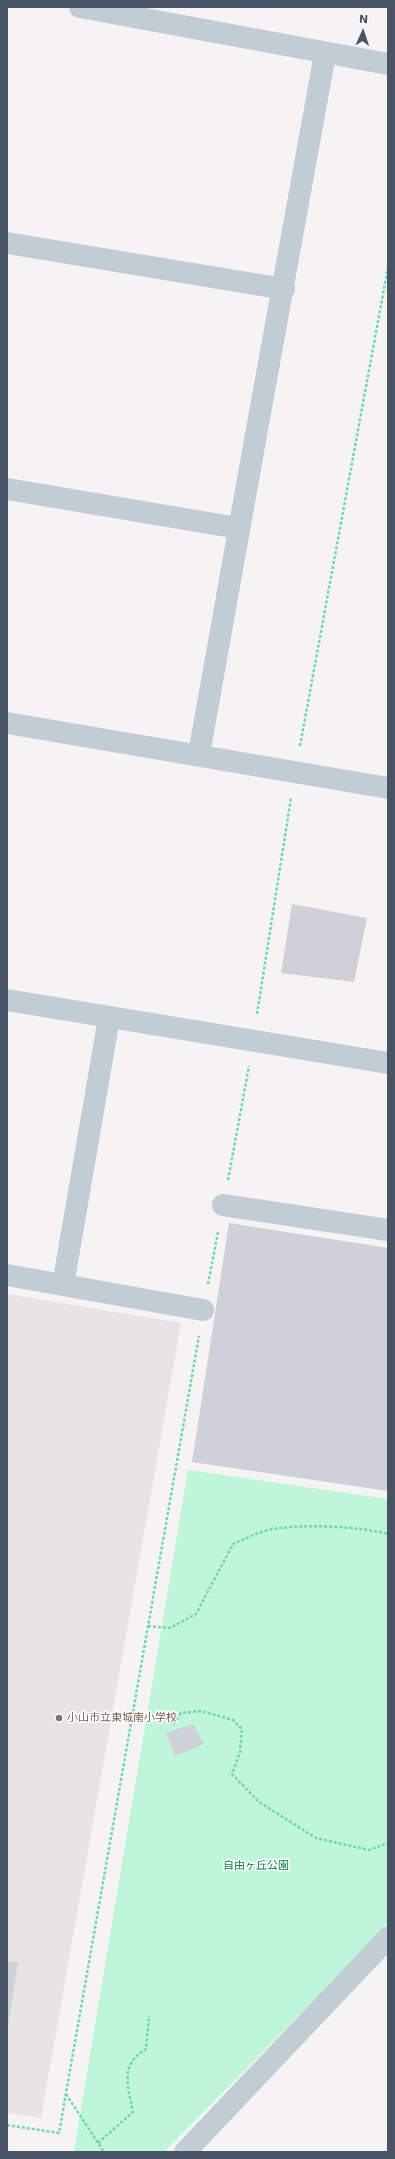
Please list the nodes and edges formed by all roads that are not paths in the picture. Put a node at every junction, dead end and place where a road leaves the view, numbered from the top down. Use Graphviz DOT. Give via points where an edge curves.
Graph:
graph roads {
  1 [pos="80,7"];
  2 [pos="325,54"];
  3 [pos="388,64"];
  4 [pos="7,242"];
  5 [pos="284,289"];
  6 [pos="7,489"];
  7 [pos="238,528"];
  8 [pos="7,723"];
  9 [pos="199,754"];
  10 [pos="388,788"];
  11 [pos="7,1000"];
  12 [pos="109,1018"];
  13 [pos="388,1063"];
  14 [pos="223,1205"];
  15 [pos="388,1230"];
  16 [pos="7,1275"];
  17 [pos="63,1285"];
  18 [pos="203,1310"];
  19 [pos="388,1938"];
  20 [pos="185,2152"];
  1 -- 2 [label="street"];
  2 -- 3 [label="street"];
  2 -- 5 [label="street"];
  4 -- 5 [label="street"];
  5 -- 7 [label="street"];
  6 -- 7 [label="street"];
  7 -- 9 [label="street"];
  8 -- 9 [label="street"];
  9 -- 10 [label="street"];
  11 -- 12 [label="street"];
  12 -- 13 [label="street"];
  12 -- 17 [label="street"];
  14 -- 15 [label="street"];
  16 -- 17 [label="street"];
  17 -- 18 [label="street"];
  19 -- 20 [label="street"];
}
